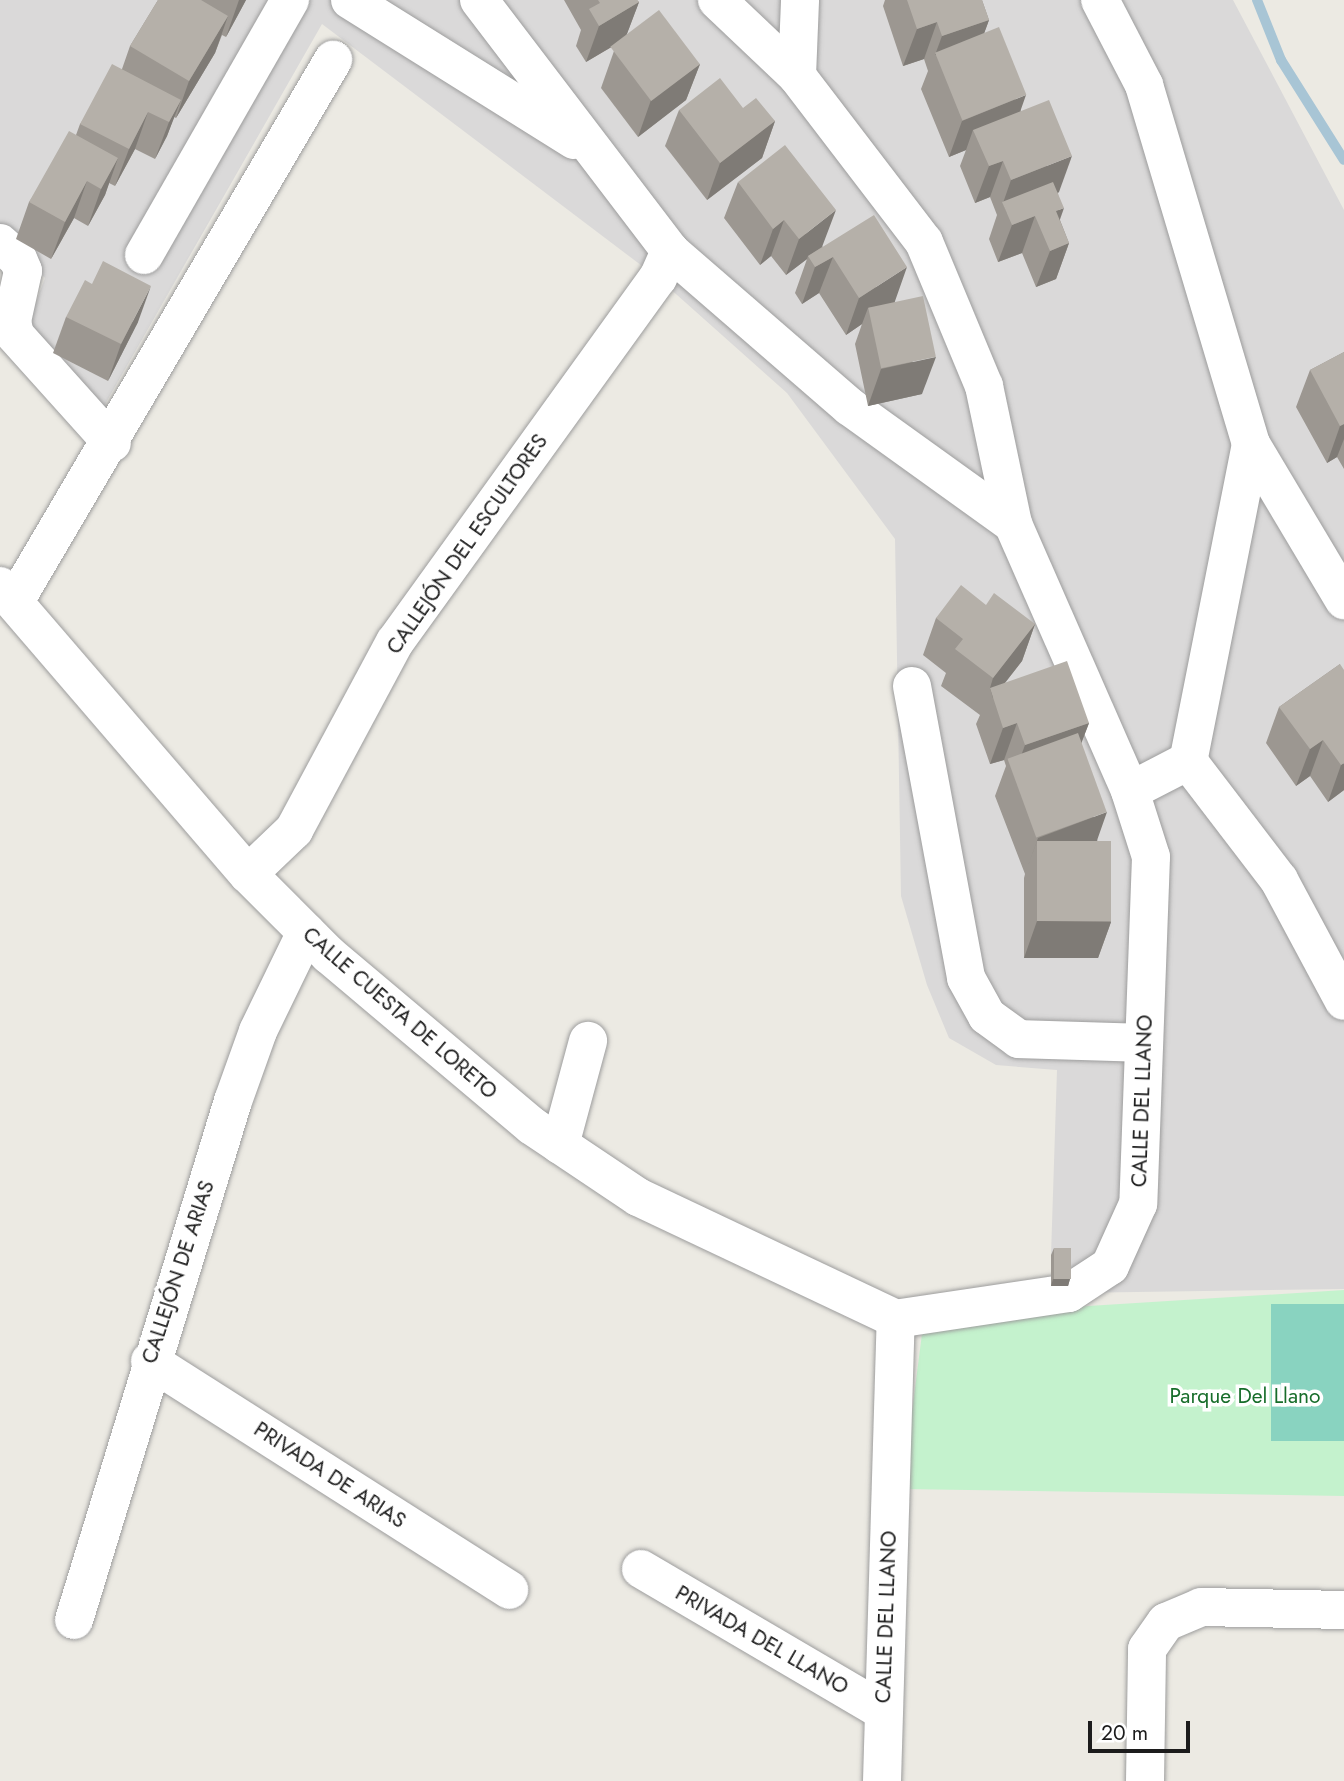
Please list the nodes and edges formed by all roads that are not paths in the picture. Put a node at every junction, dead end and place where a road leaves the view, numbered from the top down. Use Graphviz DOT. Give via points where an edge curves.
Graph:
graph roads {
  1 [pos="290,0"];
  2 [pos="350,0"];
  3 [pos="479,0"];
  4 [pos="718,0"];
  5 [pos="800,0"];
  6 [pos="1100,0"];
  7 [pos="333,60"];
  8 [pos="797,76"];
  9 [pos="590,150"];
  10 [pos="0,243"];
  11 [pos="670,251"];
  12 [pos="144,255"];
  13 [pos="112,443"];
  14 [pos="1251,444"];
  15 [pos="1013,524"];
  16 [pos="8,594"];
  17 [pos="1344,600"];
  18 [pos="912,686"];
  19 [pos="1188,761"];
  20 [pos="1130,791"];
  21 [pos="248,874"];
  22 [pos="306,932"];
  23 [pos="1344,1002"];
  24 [pos="588,1041"];
  25 [pos="1144,1043"];
  26 [pos="560,1145"];
  27 [pos="895,1319"];
  28 [pos="150,1361"];
  29 [pos="641,1569"];
  30 [pos="509,1590"];
  31 [pos="1344,1611"];
  32 [pos="74,1620"];
  33 [pos="883,1711"];
  34 [pos="882,1781"];
  35 [pos="1145,1781"];
  1 -- 12 [label="street"];
  2 -- 9 [label="street"];
  3 -- 9 [label="street"];
  4 -- 8 [label="street, CALLE DEL LLANO"];
  5 -- 8 [label="street"];
  6 -- 14 [label="street" via="1144,85"];
  7 -- 13 [label="street"];
  8 -- 15 [label="street, CALLE DEL LLANO" via="924,242 984,386"];
  9 -- 11 [label="street"];
  10 -- 13 [label="street" via="18,259 23,271 12,321 15,335"];
  11 -- 15 [label="street" via="850,407"];
  11 -- 21 [label="street, CALLEJÓN DEL ESCULTORES" via="658,278 395,642 295,830"];
  13 -- 16 [label="street"];
  14 -- 17 [label="street"];
  14 -- 19 [label="street"];
  15 -- 20 [label="street, CALLE DEL LLANO"];
  16 -- 21 [label="street, CALLE CUESTA DE LORETO"];
  18 -- 25 [label="street" via="966,978 988,1016 1019,1039"];
  19 -- 20 [label="street"];
  19 -- 23 [label="street" via="1279,880"];
  20 -- 25 [label="street, CALLE DEL LLANO" via="1151,857"];
  21 -- 22 [label="street, CALLE CUESTA DE LORETO"];
  22 -- 26 [label="street, CALLE CUESTA DE LORETO"];
  22 -- 28 [label="street, CALLEJÓN DE ARIAS" via="246,1066"];
  24 -- 26 [label="street"];
  25 -- 27 [label="street, CALLE DEL LLANO" via="1138,1204 1110,1266 1069,1293"];
  26 -- 27 [label="street, CALLE CUESTA DE LORETO" via="638,1198"];
  27 -- 33 [label="street, CALLE DEL LLANO"];
  28 -- 30 [label="street, PRIVADA DE ARIAS"];
  28 -- 32 [label="street, CALLEJÓN DE ARIAS"];
  29 -- 33 [label="street, PRIVADA DEL LLANO"];
  31 -- 35 [label="street" via="1201,1607 1166,1622 1147,1649"];
  33 -- 34 [label="street, CALLE DEL LLANO"];
}
